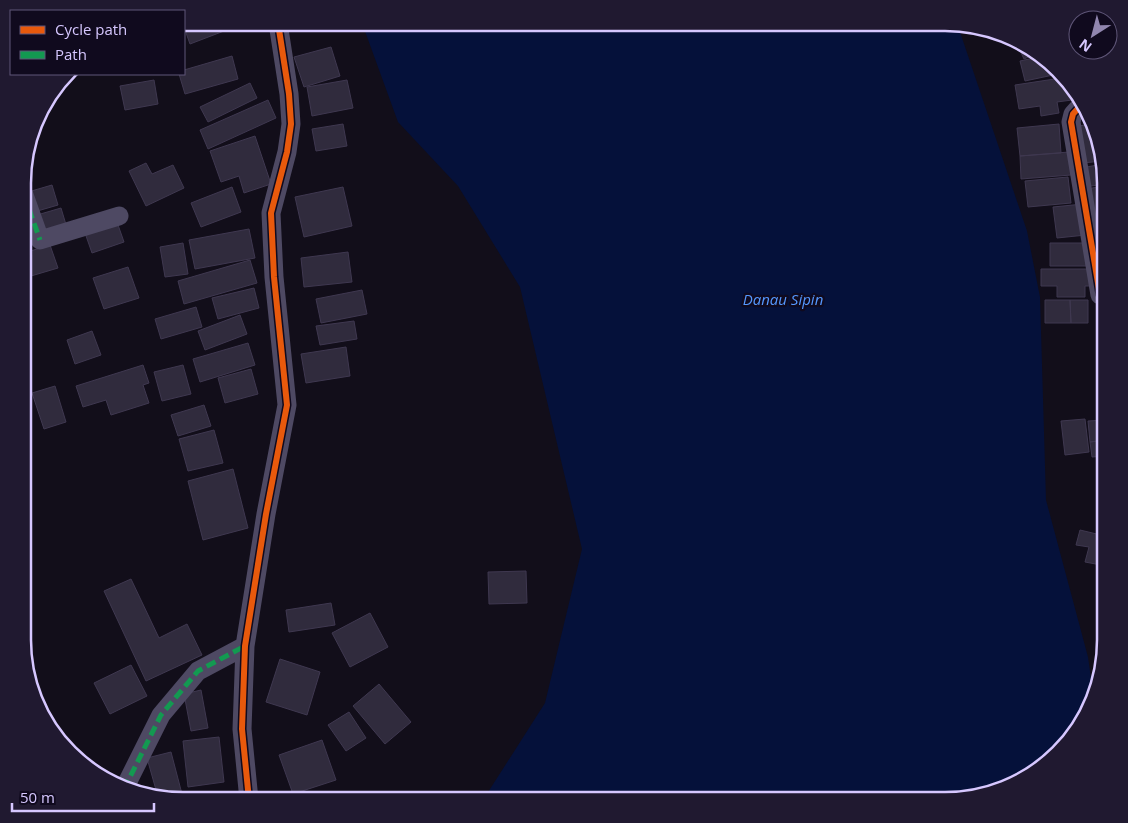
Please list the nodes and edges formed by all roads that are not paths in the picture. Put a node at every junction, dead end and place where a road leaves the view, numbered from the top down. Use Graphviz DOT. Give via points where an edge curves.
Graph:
graph roads {
  1 [pos="279,31"];
  2 [pos="1077,109"];
  3 [pos="31,215"];
  4 [pos="119,216"];
  5 [pos="1096,270"];
  6 [pos="244,646"];
  7 [pos="128,781"];
  8 [pos="248,791"];
  1 -- 6 [label="street" via="291,124 271,214 287,405"];
  2 -- 5 [label="street" via="1071,122"];
  3 -- 4 [label="street" via="40,240"];
  6 -- 7 [label="street" via="198,671 161,715"];
  6 -- 8 [label="street" via="242,729"];
}
